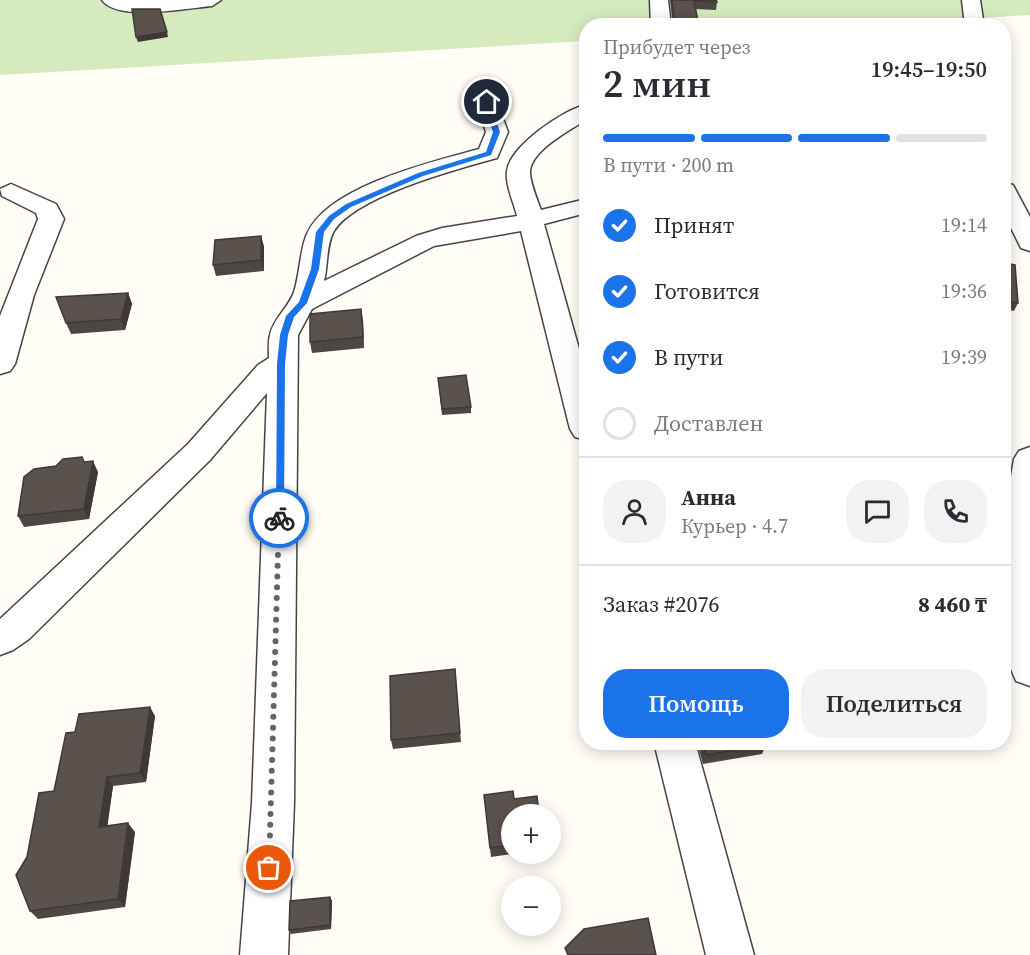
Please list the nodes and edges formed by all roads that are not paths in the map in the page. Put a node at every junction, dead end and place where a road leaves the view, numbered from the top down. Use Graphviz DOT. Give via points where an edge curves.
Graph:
graph roads {
  1 [pos="111,0"];
  2 [pos="212,0"];
  3 [pos="659,0"];
  4 [pos="971,0"];
  5 [pos="660,18"];
  6 [pos="974,18"];
  7 [pos="487,102"];
  8 [pos="579,116"];
  9 [pos="11,191"];
  10 [pos="1011,204"];
  11 [pos="579,208"];
  12 [pos="533,220"];
  13 [pos="1030,243"];
  14 [pos="303,303"];
  15 [pos="0,364"];
  16 [pos="281,364"];
  17 [pos="579,401"];
  18 [pos="1030,459"];
  19 [pos="0,639"];
  20 [pos="1030,669"];
  21 [pos="676,750"];
  22 [pos="264,955"];
  23 [pos="730,955"];
  1 -- 2 [label="street" via="129,7"];
  3 -- 5 [label="street"];
  4 -- 6 [label="street"];
  7 -- 14 [label="street" via="497,132 489,153 399,183 349,205 332,217 320,232 315,269"];
  8 -- 12 [label="street" via="534,146 520,163 518,172"];
  9 -- 15 [label="street" via="47,209 51,219 20,295"];
  10 -- 13 [label="street"];
  11 -- 12 [label="street"];
  12 -- 14 [label="street" via="425,241"];
  12 -- 17 [label="street"];
  14 -- 16 [label="street" via="290,316"];
  16 -- 19 [label="street" via="269,372 199,452"];
  16 -- 22 [label="street" via="278,617"];
  18 -- 20 [label="street" via="1020,522"];
  21 -- 23 [label="street"];
}
